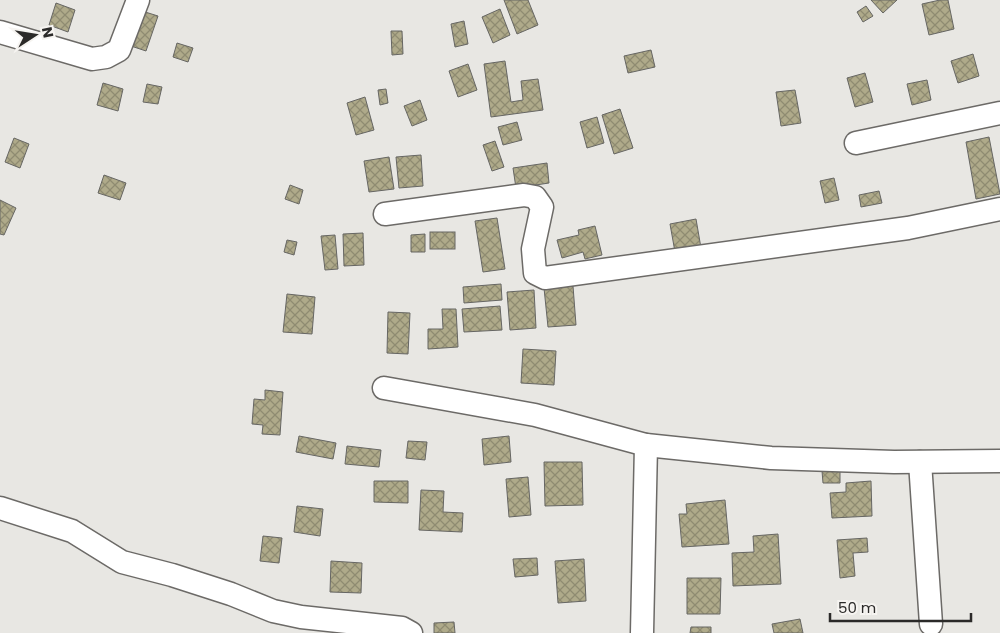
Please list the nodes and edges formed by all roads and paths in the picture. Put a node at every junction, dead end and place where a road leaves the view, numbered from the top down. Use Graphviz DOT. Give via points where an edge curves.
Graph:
graph roads {
  1 [pos="138,0"];
  2 [pos="0,32"];
  3 [pos="1000,113"];
  4 [pos="856,143"];
  5 [pos="1000,209"];
  6 [pos="385,214"];
  7 [pos="384,388"];
  8 [pos="646,444"];
  9 [pos="1000,461"];
  10 [pos="920,462"];
  11 [pos="0,508"];
  12 [pos="931,624"];
  13 [pos="411,633"];
  14 [pos="642,633"];
  1 -- 2 [label="street" via="119,50 106,57 92,59"];
  3 -- 4 [label="street"];
  5 -- 6 [label="street" via="908,228 545,278 535,273 533,249 542,207 535,198 524,195"];
  7 -- 8 [label="street" via="535,415"];
  8 -- 10 [label="street" via="771,458"];
  8 -- 14 [label="street"];
  9 -- 10 [label="street"];
  10 -- 12 [label="street"];
  11 -- 13 [label="street" via="72,531 122,562 231,594 272,611 402,628"];
}
